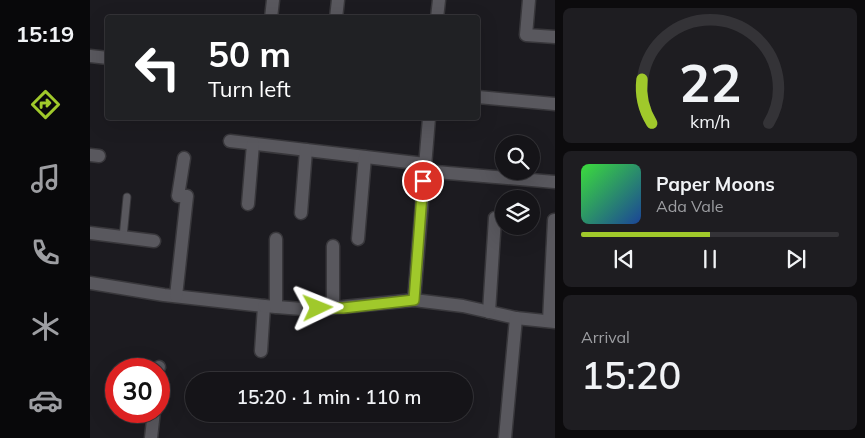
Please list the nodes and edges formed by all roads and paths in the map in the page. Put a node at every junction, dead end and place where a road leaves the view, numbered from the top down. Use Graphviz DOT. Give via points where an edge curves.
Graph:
graph roads {
  1 [pos="273,0"];
  2 [pos="338,0"];
  3 [pos="439,0"];
  4 [pos="529,0"];
  5 [pos="271,15"];
  6 [pos="336,15"];
  7 [pos="437,15"];
  8 [pos="555,37"];
  9 [pos="90,56"];
  10 [pos="105,58"];
  11 [pos="480,97"];
  12 [pos="555,104"];
  13 [pos="429,120"];
  14 [pos="230,142"];
  15 [pos="253,144"];
  16 [pos="306,150"];
  17 [pos="365,157"];
  18 [pos="184,158"];
  19 [pos="424,167"];
  20 [pos="555,182"];
  21 [pos="127,197"];
  22 [pos="248,204"];
  23 [pos="301,213"];
  24 [pos="495,218"];
  25 [pos="554,220"];
  26 [pos="90,233"];
  27 [pos="123,237"];
  28 [pos="276,239"];
  29 [pos="358,240"];
  30 [pos="154,241"];
  31 [pos="333,246"];
  32 [pos="90,283"];
  33 [pos="176,296"];
  34 [pos="414,300"];
  35 [pos="270,306"];
  36 [pos="333,308"];
  37 [pos="489,312"];
  38 [pos="516,318"];
  39 [pos="552,322"];
  40 [pos="261,351"];
  41 [pos="153,423"];
  42 [pos="152,438"];
  43 [pos="505,438"];
  1 -- 5 [label="street"];
  2 -- 6 [label="street"];
  3 -- 7 [label="street"];
  4 -- 8 [label="street" via="526,35"];
  9 -- 10 [label="street"];
  11 -- 12 [label="street"];
  13 -- 19 [label="street"];
  14 -- 15 [label="street"];
  15 -- 16 [label="street"];
  15 -- 22 [label="street"];
  16 -- 17 [label="street"];
  16 -- 23 [label="street"];
  17 -- 19 [label="street"];
  17 -- 29 [label="street"];
  18 -- 33 [label="street" via="178,196 187,196"];
  19 -- 20 [label="street"];
  19 -- 34 [label="street"];
  21 -- 27 [label="lane"];
  24 -- 37 [label="street"];
  25 -- 39 [label="street"];
  26 -- 27 [label="street"];
  27 -- 30 [label="street"];
  28 -- 35 [label="street"];
  31 -- 36 [label="street"];
  32 -- 33 [label="street"];
  33 -- 35 [label="street"];
  34 -- 36 [label="street"];
  34 -- 37 [label="street"];
  35 -- 36 [label="street"];
  35 -- 40 [label="street"];
  37 -- 38 [label="street"];
  38 -- 39 [label="street"];
  38 -- 43 [label="street"];
  41 -- 42 [label="street"];
}
